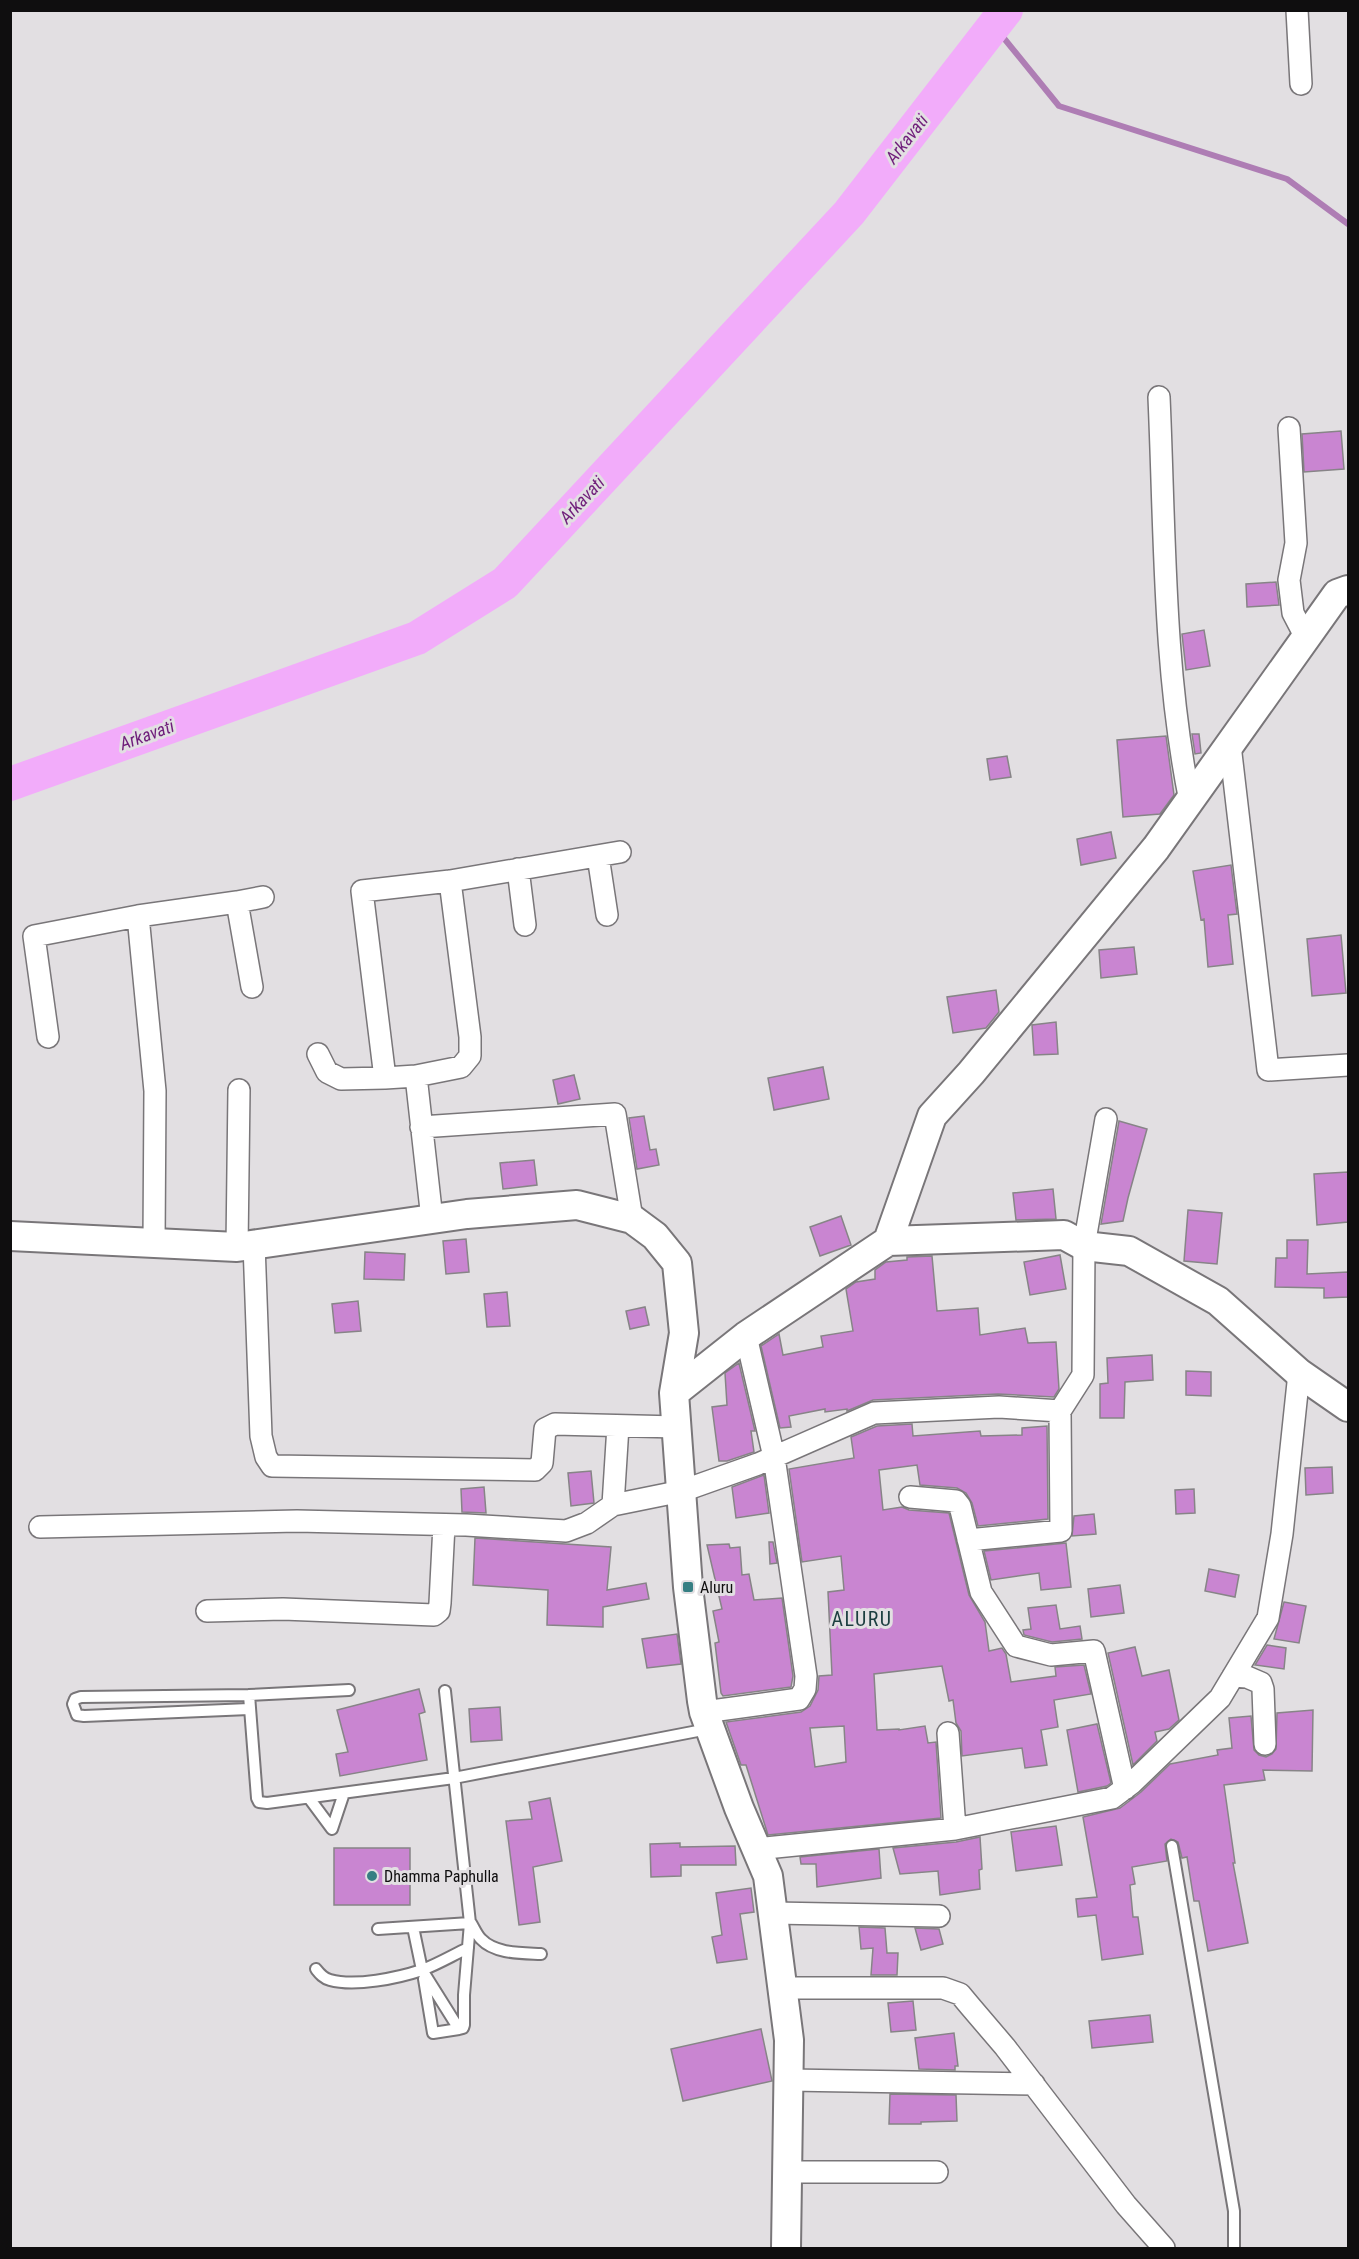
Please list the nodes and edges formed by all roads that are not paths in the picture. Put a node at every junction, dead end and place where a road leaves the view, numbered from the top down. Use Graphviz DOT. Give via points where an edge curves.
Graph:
graph roads {
  1 [pos="1297,10"];
  2 [pos="1301,84"];
  3 [pos="1159,397"];
  4 [pos="1289,428"];
  5 [pos="1348,591"];
  6 [pos="1306,638"];
  7 [pos="1230,745"];
  8 [pos="1190,801"];
  9 [pos="620,852"];
  10 [pos="598,856"];
  11 [pos="518,869"];
  12 [pos="450,880"];
  13 [pos="263,897"];
  14 [pos="237,902"];
  15 [pos="607,915"];
  16 [pos="138,916"];
  17 [pos="525,925"];
  18 [pos="252,987"];
  19 [pos="48,1037"];
  20 [pos="318,1054"];
  21 [pos="1348,1065"];
  22 [pos="416,1076"];
  23 [pos="385,1078"];
  24 [pos="239,1090"];
  25 [pos="1106,1119"];
  26 [pos="421,1127"];
  27 [pos="432,1219"];
  28 [pos="632,1219"];
  29 [pos="10,1236"];
  30 [pos="888,1241"];
  31 [pos="154,1243"];
  32 [pos="246,1246"];
  33 [pos="1084,1246"];
  34 [pos="746,1336"];
  35 [pos="1299,1373"];
  36 [pos="674,1393"];
  37 [pos="1348,1407"];
  38 [pos="1060,1411"];
  39 [pos="618,1426"];
  40 [pos="677,1427"];
  41 [pos="774,1457"];
  42 [pos="682,1491"];
  43 [pos="910,1497"];
  44 [pos="614,1505"];
  45 [pos="444,1525"];
  46 [pos="40,1527"];
  47 [pos="968,1540"];
  48 [pos="207,1611"];
  49 [pos="1233,1676"];
  50 [pos="349,1689"];
  51 [pos="445,1691"];
  52 [pos="249,1695"];
  53 [pos="249,1709"];
  54 [pos="707,1720"];
  55 [pos="948,1733"];
  56 [pos="1265,1744"];
  57 [pos="454,1778"];
  58 [pos="1125,1789"];
  59 [pos="344,1793"];
  60 [pos="309,1798"];
  61 [pos="955,1829"];
  62 [pos="1172,1846"];
  63 [pos="756,1849"];
  64 [pos="772,1913"];
  65 [pos="939,1916"];
  66 [pos="470,1923"];
  67 [pos="412,1927"];
  68 [pos="378,1929"];
  69 [pos="468,1948"];
  70 [pos="541,1954"];
  71 [pos="316,1969"];
  72 [pos="422,1970"];
  73 [pos="782,1988"];
  74 [pos="459,2029"];
  75 [pos="789,2080"];
  76 [pos="1034,2085"];
  77 [pos="788,2172"];
  78 [pos="937,2172"];
  79 [pos="786,2248"];
  80 [pos="1164,2248"];
  81 [pos="1234,2248"];
  1 -- 2 [label="street"];
  3 -- 8 [label="street" via="1172,673"];
  4 -- 6 [label="street" via="1296,543 1289,580 1293,612"];
  5 -- 6 [label="street" via="1337,594"];
  6 -- 7 [label="street"];
  7 -- 8 [label="street"];
  7 -- 21 [label="street" via="1268,1070"];
  8 -- 30 [label="street" via="1156,848 932,1116"];
  9 -- 10 [label="street"];
  10 -- 11 [label="street"];
  10 -- 15 [label="street"];
  11 -- 12 [label="street"];
  11 -- 17 [label="street"];
  12 -- 22 [label="street" via="470,1056 461,1066"];
  12 -- 23 [label="street" via="362,891"];
  13 -- 14 [label="street"];
  14 -- 16 [label="street"];
  14 -- 18 [label="street"];
  16 -- 19 [label="street" via="34,936"];
  16 -- 31 [label="street" via="155,1091"];
  20 -- 23 [label="street" via="327,1072 341,1079"];
  22 -- 23 [label="street"];
  22 -- 26 [label="street"];
  24 -- 32 [label="street"];
  25 -- 33 [label="street"];
  26 -- 27 [label="street"];
  26 -- 28 [label="street" via="615,1114"];
  27 -- 28 [label="street" via="577,1204"];
  27 -- 32 [label="street"];
  28 -- 36 [label="street" via="655,1236 677,1263 684,1333"];
  29 -- 31 [label="street"];
  30 -- 33 [label="street" via="1064,1235"];
  30 -- 34 [label="street"];
  31 -- 32 [label="street"];
  32 -- 39 [label="street" via="261,1436 272,1466 535,1470 542,1463 545,1429 555,1424"];
  33 -- 35 [label="street" via="1129,1251 1218,1301"];
  33 -- 38 [label="street" via="1083,1375"];
  34 -- 36 [label="street"];
  34 -- 41 [label="street"];
  35 -- 37 [label="street"];
  35 -- 49 [label="street" via="1282,1534 1268,1618"];
  36 -- 40 [label="street"];
  38 -- 41 [label="street" via="999,1407 874,1413"];
  38 -- 47 [label="street" via="1060,1531"];
  39 -- 40 [label="street"];
  39 -- 44 [label="street"];
  40 -- 42 [label="street"];
  41 -- 42 [label="street"];
  41 -- 54 [label="street" via="805,1689 799,1699"];
  42 -- 44 [label="street"];
  42 -- 54 [label="street" via="688,1587"];
  43 -- 47 [label="street" via="956,1500"];
  44 -- 45 [label="street" via="566,1531"];
  45 -- 46 [label="street" via="297,1521"];
  45 -- 48 [label="street" via="440,1603 434,1614 283,1609"];
  47 -- 58 [label="street" via="981,1592 1016,1646 1051,1655 1094,1651"];
  49 -- 56 [label="street" via="1261,1683"];
  49 -- 58 [label="street" via="1220,1698"];
  50 -- 52 [label="lane"];
  51 -- 57 [label="lane"];
  52 -- 53 [label="lane"];
  52 -- 53 [label="lane" via="81,1698 73,1704 77,1715 84,1716"];
  53 -- 60 [label="lane" via="259,1802"];
  54 -- 57 [label="lane"];
  54 -- 63 [label="street"];
  55 -- 61 [label="street"];
  57 -- 59 [label="lane"];
  57 -- 66 [label="lane"];
  58 -- 61 [label="street" via="1112,1798"];
  59 -- 60 [label="lane"];
  59 -- 60 [label="lane" via="332,1829"];
  61 -- 63 [label="street"];
  62 -- 81 [label="lane" via="1234,2211"];
  63 -- 64 [label="street" via="768,1876"];
  64 -- 65 [label="street"];
  64 -- 73 [label="street"];
  66 -- 67 [label="lane"];
  66 -- 69 [label="lane"];
  66 -- 70 [label="lane" via="481,1940 493,1947"];
  67 -- 68 [label="lane"];
  67 -- 72 [label="lane"];
  69 -- 72 [label="lane"];
  69 -- 74 [label="lane" via="464,2025"];
  71 -- 72 [label="lane" via="330,1980 354,1982"];
  72 -- 74 [label="lane"];
  72 -- 74 [label="lane" via="434,2033"];
  73 -- 75 [label="street" via="789,2040"];
  73 -- 76 [label="street" via="943,1988 960,1994"];
  75 -- 76 [label="street"];
  75 -- 77 [label="street"];
  76 -- 80 [label="street"];
  77 -- 78 [label="street"];
  77 -- 79 [label="street"];
}
